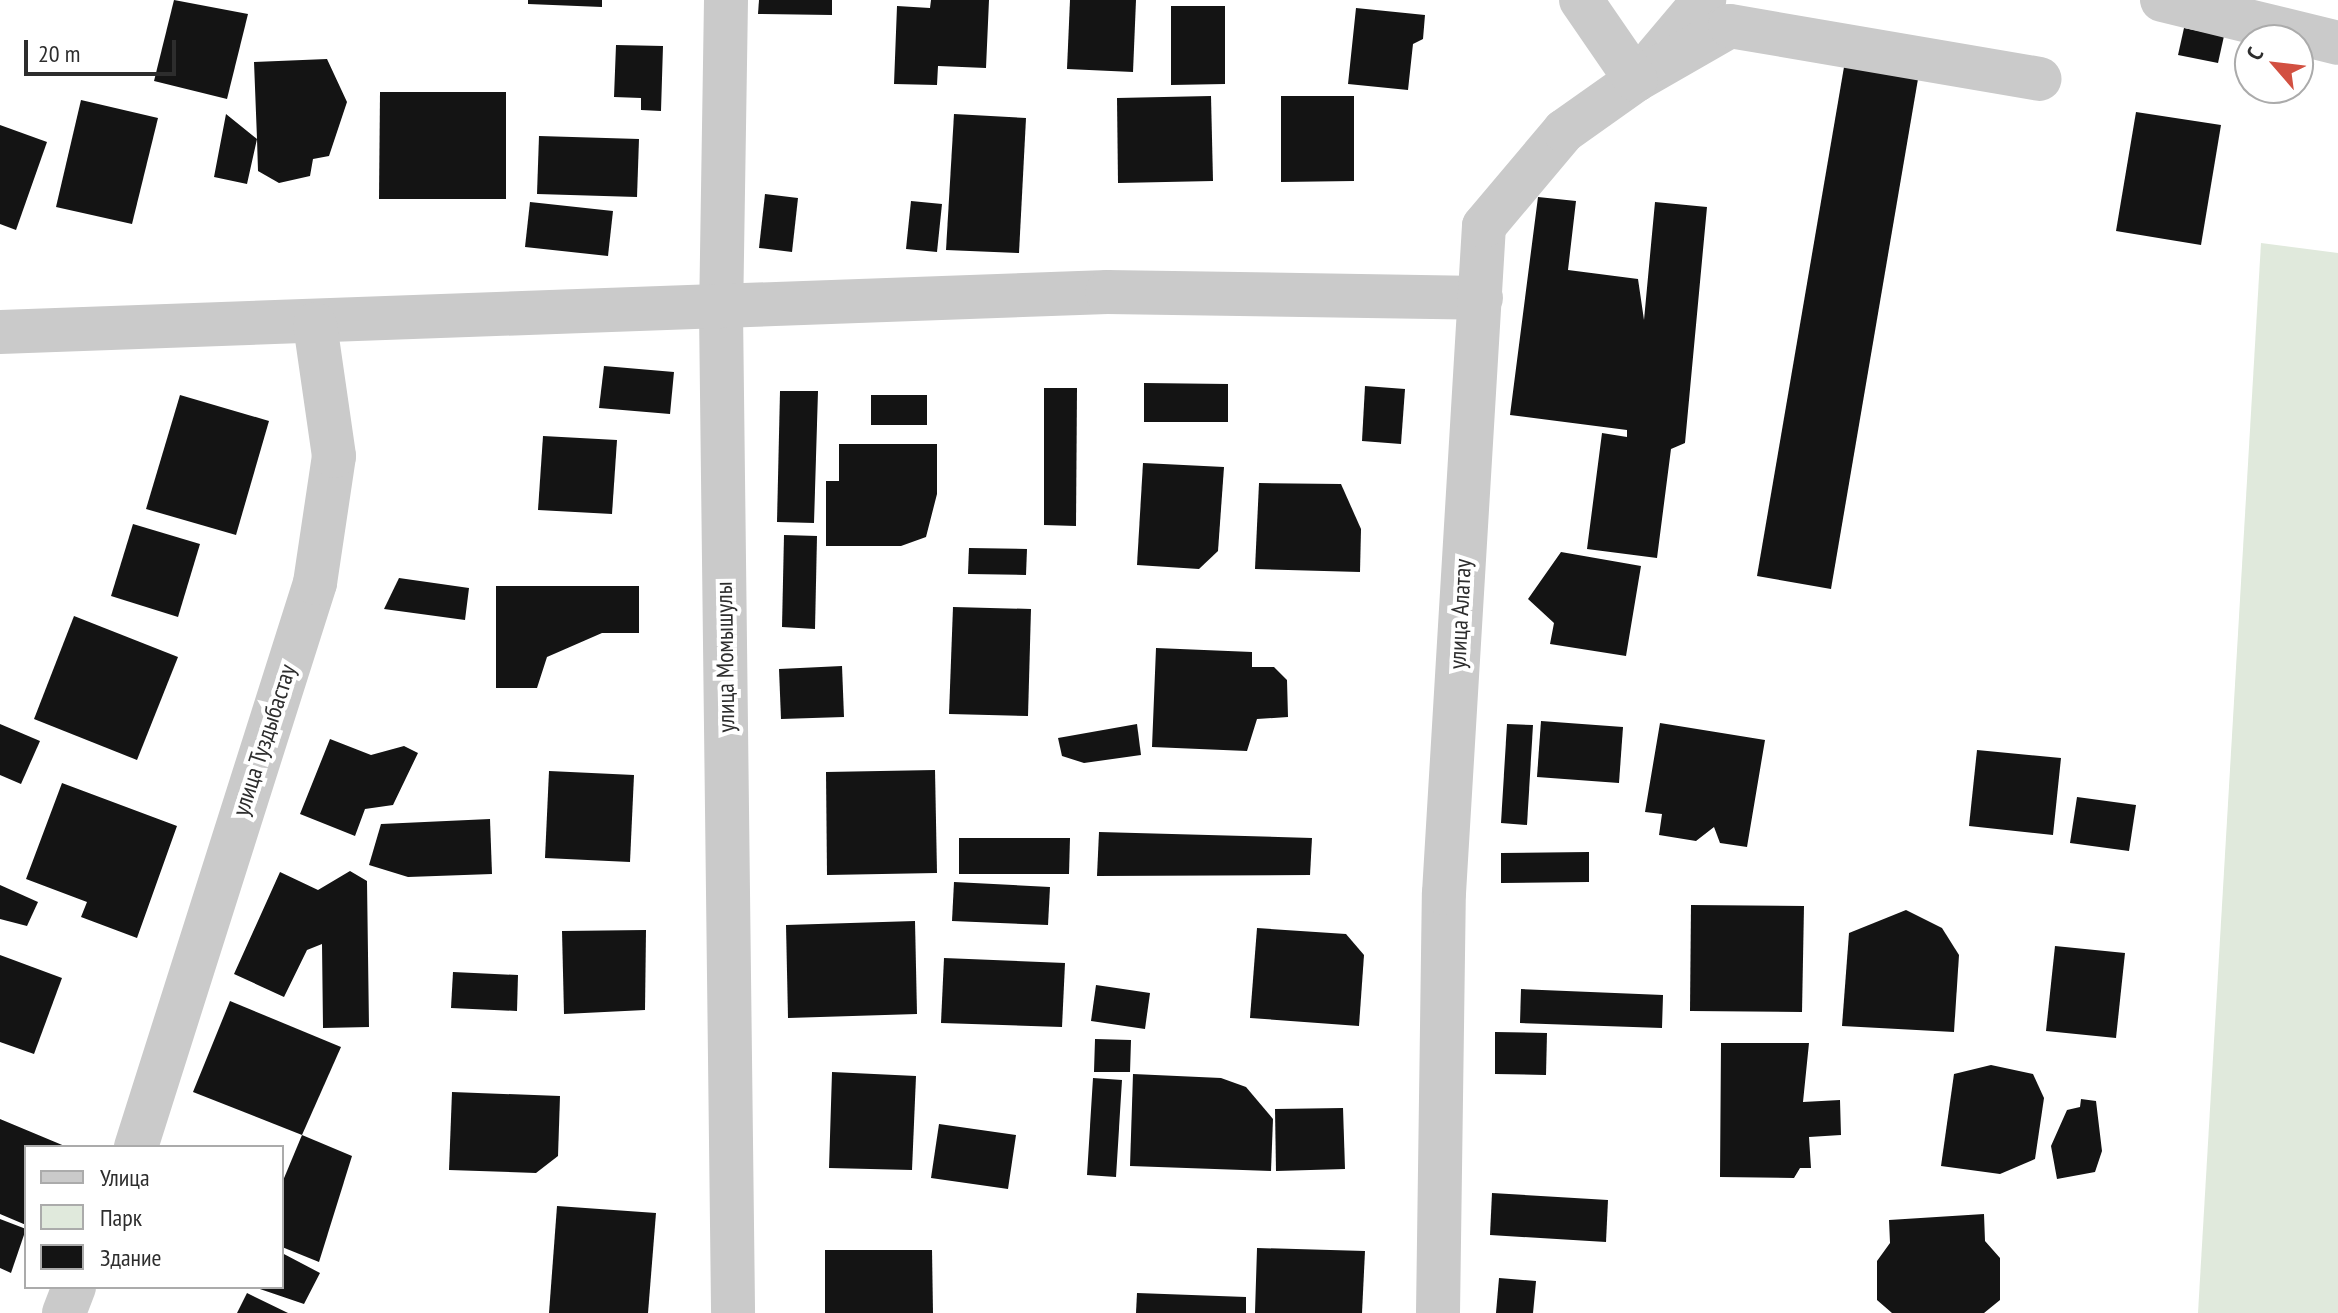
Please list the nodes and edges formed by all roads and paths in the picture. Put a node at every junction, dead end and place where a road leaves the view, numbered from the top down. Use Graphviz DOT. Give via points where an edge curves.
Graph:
graph roads {
  1 [pos="726,0"];
  2 [pos="1581,0"];
  3 [pos="1704,0"];
  4 [pos="2162,0"];
  5 [pos="2338,43"];
  6 [pos="2040,79"];
  7 [pos="1636,80"];
  8 [pos="1481,298"];
  9 [pos="721,311"];
  10 [pos="315,324"];
  11 [pos="0,332"];
  12 [pos="137,1145"];
  13 [pos="73,1289"];
  14 [pos="64,1313"];
  15 [pos="733,1313"];
  16 [pos="1438,1313"];
  1 -- 9 [label="street, улица Момышулы"];
  2 -- 7 [label="street"];
  3 -- 7 [label="street"];
  4 -- 5 [label="street"];
  6 -- 7 [label="street" via="1730,26"];
  7 -- 8 [label="street, улица Алатау" via="1564,131 1484,226"];
  8 -- 9 [label="street" via="1107,292"];
  8 -- 16 [label="street, улица Алатау" via="1444,893"];
  9 -- 10 [label="street"];
  9 -- 15 [label="street, улица Момышулы"];
  10 -- 11 [label="street"];
  10 -- 12 [label="street, улица Туздыбастау" via="334,456 315,583"];
  13 -- 14 [label="street"];
}
